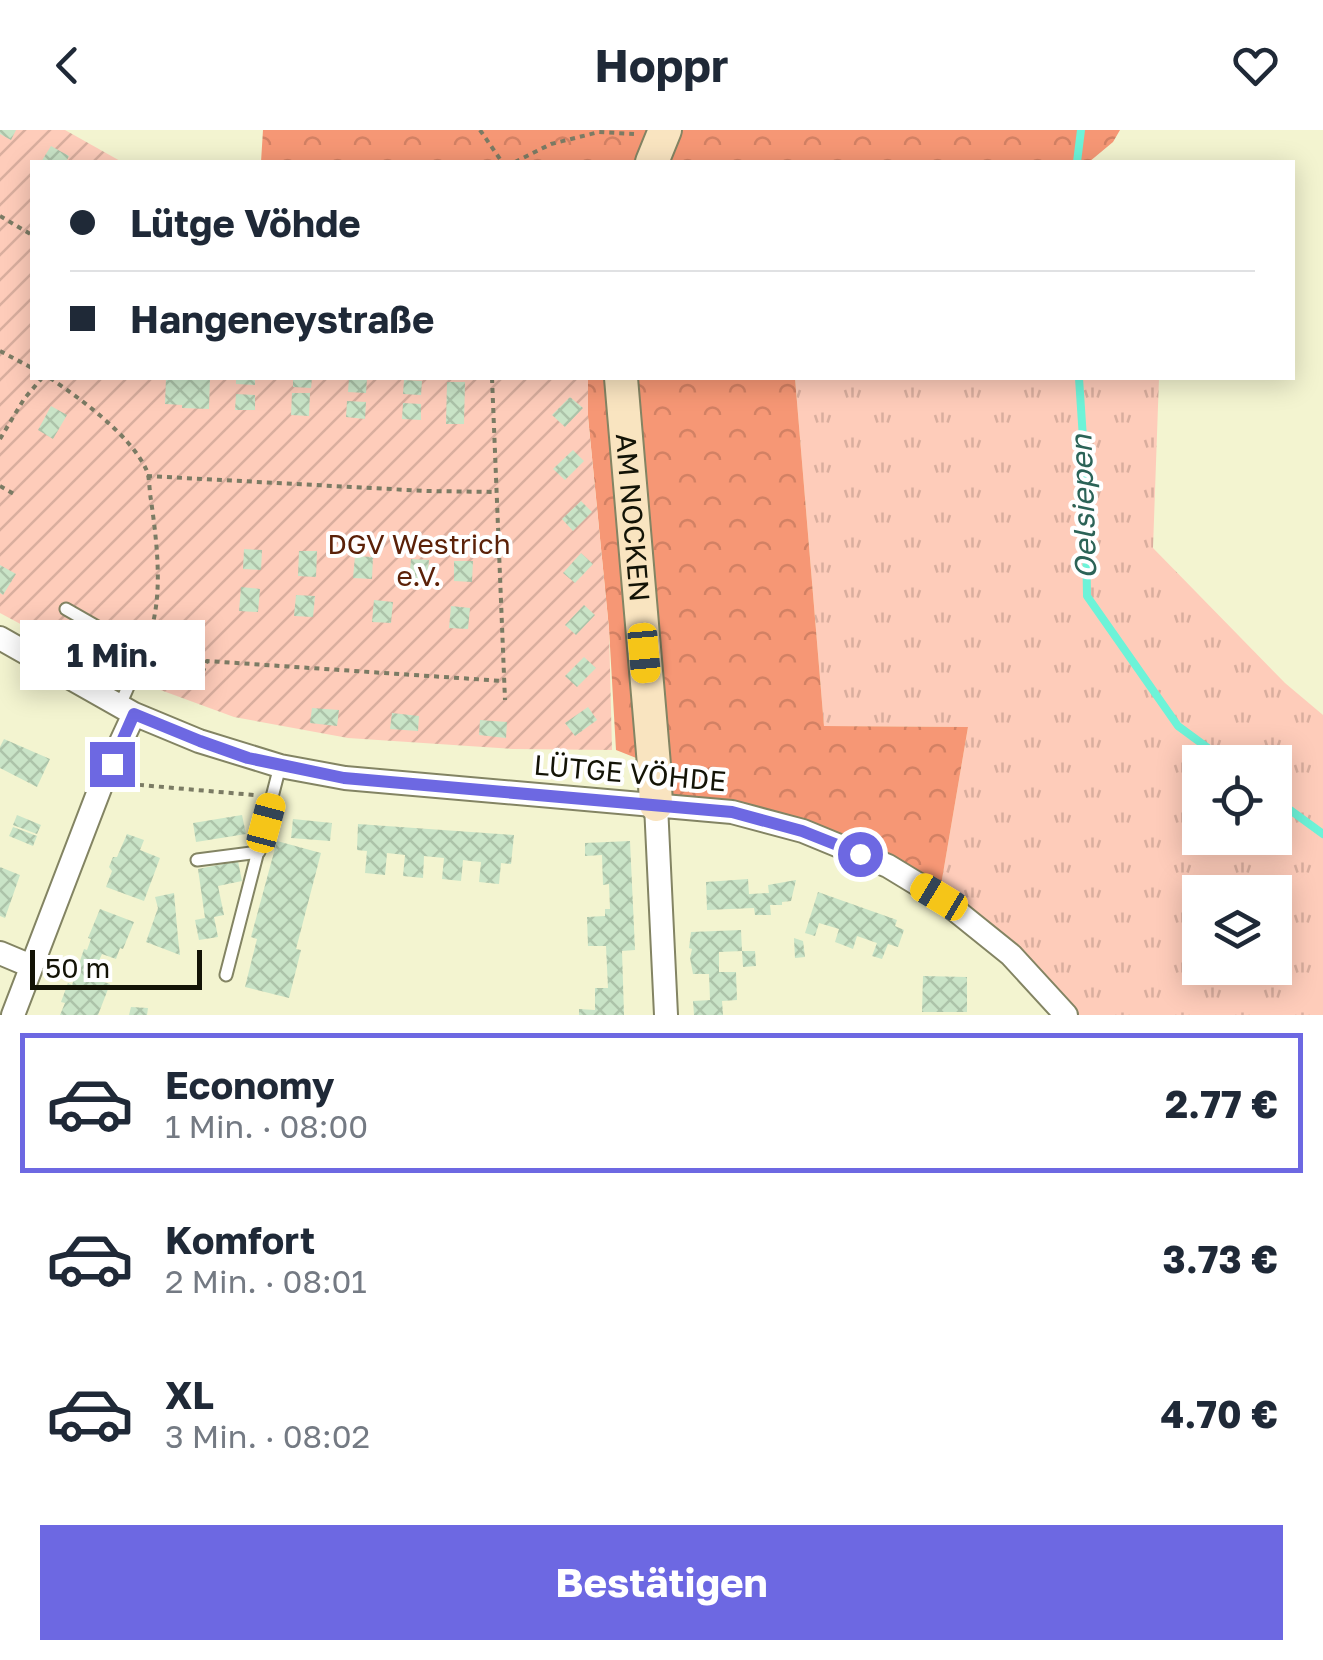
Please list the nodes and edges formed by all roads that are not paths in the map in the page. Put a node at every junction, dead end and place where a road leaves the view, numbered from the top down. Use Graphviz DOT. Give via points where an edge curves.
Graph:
graph roads {
  1 [pos="621,380"];
  2 [pos="66,610"];
  3 [pos="0,638"];
  4 [pos="127,710"];
  5 [pos="280,766"];
  6 [pos="656,804"];
  7 [pos="259,852"];
  8 [pos="197,860"];
  9 [pos="0,954"];
  10 [pos="32,966"];
  11 [pos="226,975"];
  12 [pos="13,1015"];
  13 [pos="666,1015"];
  14 [pos="1066,1015"];
  1 -- 6 [label="street, AM NOCKEN"];
  2 -- 4 [label="lane" via="142,656"];
  3 -- 4 [label="street, LÜTGE VÖHDE"];
  4 -- 5 [label="street, LÜTGE VÖHDE"];
  4 -- 10 [label="street"];
  5 -- 6 [label="street, LÜTGE VÖHDE" via="344,778"];
  5 -- 7 [label="lane"];
  6 -- 13 [label="street, AM NOCKEN"];
  6 -- 14 [label="street, LÜTGE VÖHDE" via="785,826 888,866 1011,955"];
  7 -- 8 [label="lane"];
  7 -- 11 [label="lane"];
  9 -- 10 [label="street"];
  10 -- 12 [label="street"];
}
